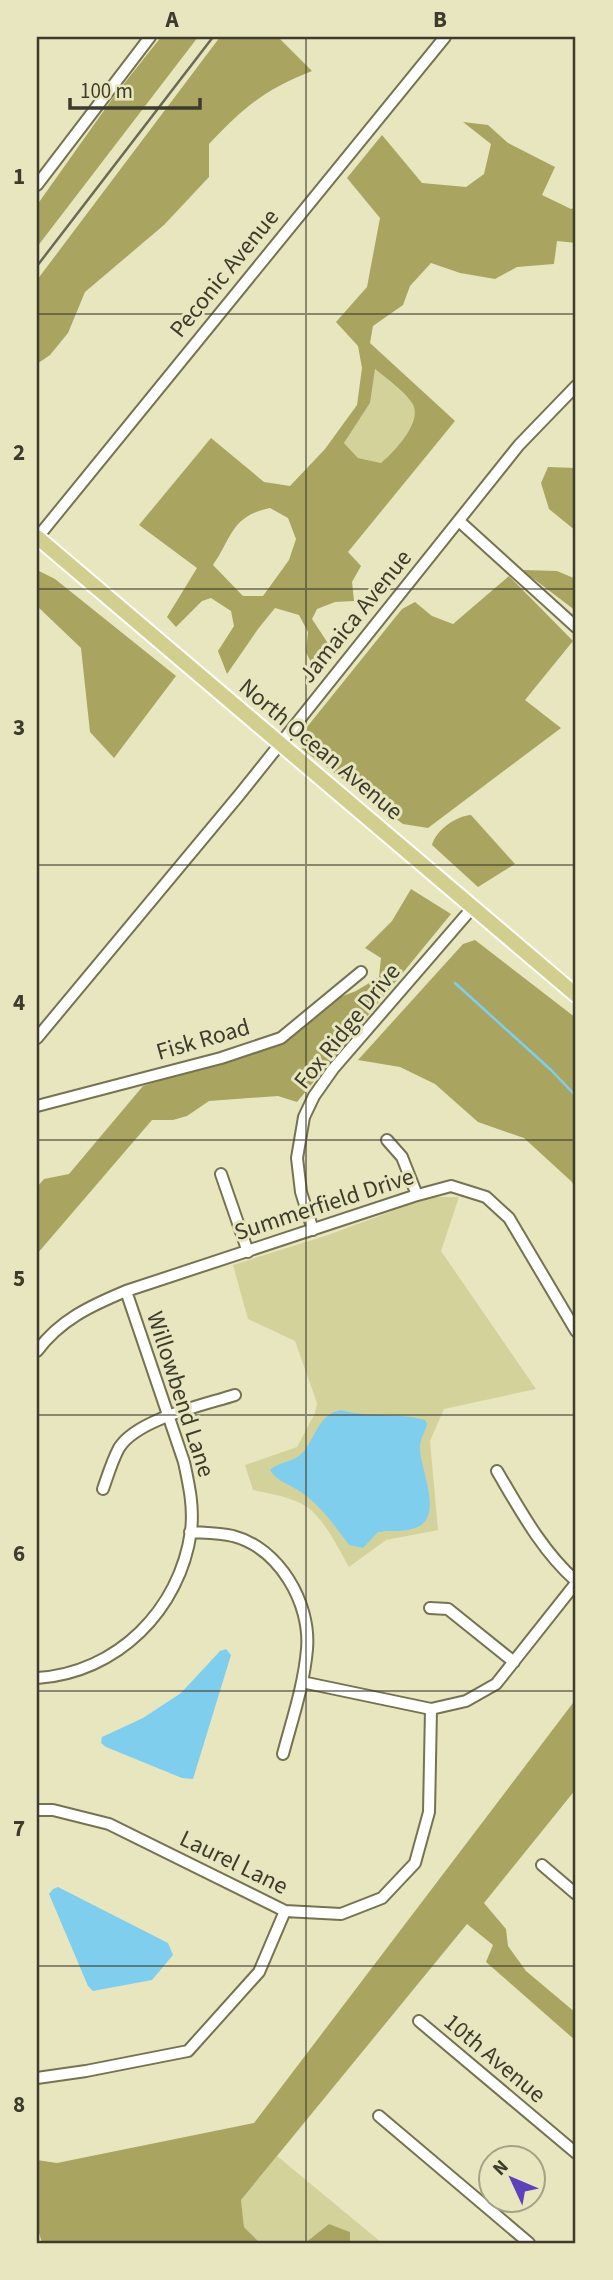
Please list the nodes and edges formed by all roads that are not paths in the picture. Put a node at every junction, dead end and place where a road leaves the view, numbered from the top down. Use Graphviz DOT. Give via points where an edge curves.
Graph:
graph roads {
  1 [pos="150,37"];
  2 [pos="446,37"];
  3 [pos="37,186"];
  4 [pos="576,386"];
  5 [pos="459,521"];
  6 [pos="37,537"];
  7 [pos="576,627"];
  8 [pos="280,744"];
  9 [pos="473,907"];
  10 [pos="361,972"];
  11 [pos="576,995"];
  12 [pos="37,1038"];
  13 [pos="37,1106"];
  14 [pos="387,1140"];
  15 [pos="222,1174"];
  16 [pos="417,1195"];
  17 [pos="313,1230"];
  18 [pos="248,1252"];
  19 [pos="126,1291"];
  20 [pos="576,1331"];
  21 [pos="37,1351"];
  22 [pos="235,1395"];
  23 [pos="169,1417"];
  24 [pos="497,1471"];
  25 [pos="103,1489"];
  26 [pos="191,1532"];
  27 [pos="576,1582"];
  28 [pos="430,1608"];
  29 [pos="514,1662"];
  30 [pos="37,1678"];
  31 [pos="302,1682"];
  32 [pos="431,1709"];
  33 [pos="283,1754"];
  34 [pos="37,1810"];
  35 [pos="542,1865"];
  36 [pos="576,1894"];
  37 [pos="285,1911"];
  38 [pos="419,2021"];
  39 [pos="37,2078"];
  40 [pos="379,2116"];
  41 [pos="576,2153"];
  42 [pos="529,2243"];
  1 -- 3 [label="street"];
  2 -- 6 [label="street, Peconic Avenue"];
  4 -- 5 [label="street, Jamaica Avenue" via="519,445"];
  5 -- 7 [label="street"];
  5 -- 8 [label="street, Jamaica Avenue"];
  6 -- 8 [label="main road, North Ocean Avenue"];
  8 -- 9 [label="main road, North Ocean Avenue"];
  8 -- 12 [label="street, Jamaica Avenue"];
  9 -- 11 [label="main road, North Ocean Avenue"];
  9 -- 17 [label="street, Fox Ridge Drive" via="333,1069 304,1116 297,1158"];
  10 -- 13 [label="street, Fisk Road" via="281,1038"];
  14 -- 16 [label="street" via="402,1157"];
  15 -- 18 [label="street"];
  16 -- 17 [label="street, Summerfield Drive"];
  16 -- 20 [label="street, Summerfield Drive" via="451,1186 485,1196 509,1218"];
  17 -- 18 [label="street, Summerfield Drive"];
  18 -- 19 [label="street, Summerfield Drive"];
  19 -- 21 [label="street, Summerfield Drive" via="65,1321"];
  19 -- 23 [label="street, Willowbend Lane"];
  22 -- 23 [label="street"];
  23 -- 25 [label="street" via="133,1434 120,1447"];
  23 -- 26 [label="street, Willowbend Lane" via="190,1489"];
  24 -- 27 [label="street" via="544,1548"];
  26 -- 30 [label="street, Willowbend Lane" via="181,1570 144,1630 98,1663 74,1673"];
  26 -- 31 [label="street" via="235,1537 266,1554 285,1573 307,1635"];
  27 -- 29 [label="street"];
  28 -- 29 [label="street" via="447,1609"];
  29 -- 32 [label="street" via="496,1684 466,1701"];
  31 -- 32 [label="street"];
  31 -- 33 [label="street"];
  32 -- 37 [label="street, Laurel Lane" via="429,1811 415,1863 382,1898 341,1914"];
  34 -- 37 [label="street, Laurel Lane" via="109,1824"];
  35 -- 36 [label="street"];
  37 -- 39 [label="street" via="259,1972 188,2051"];
  38 -- 41 [label="street, 10th Avenue"];
  40 -- 42 [label="street"];
}
